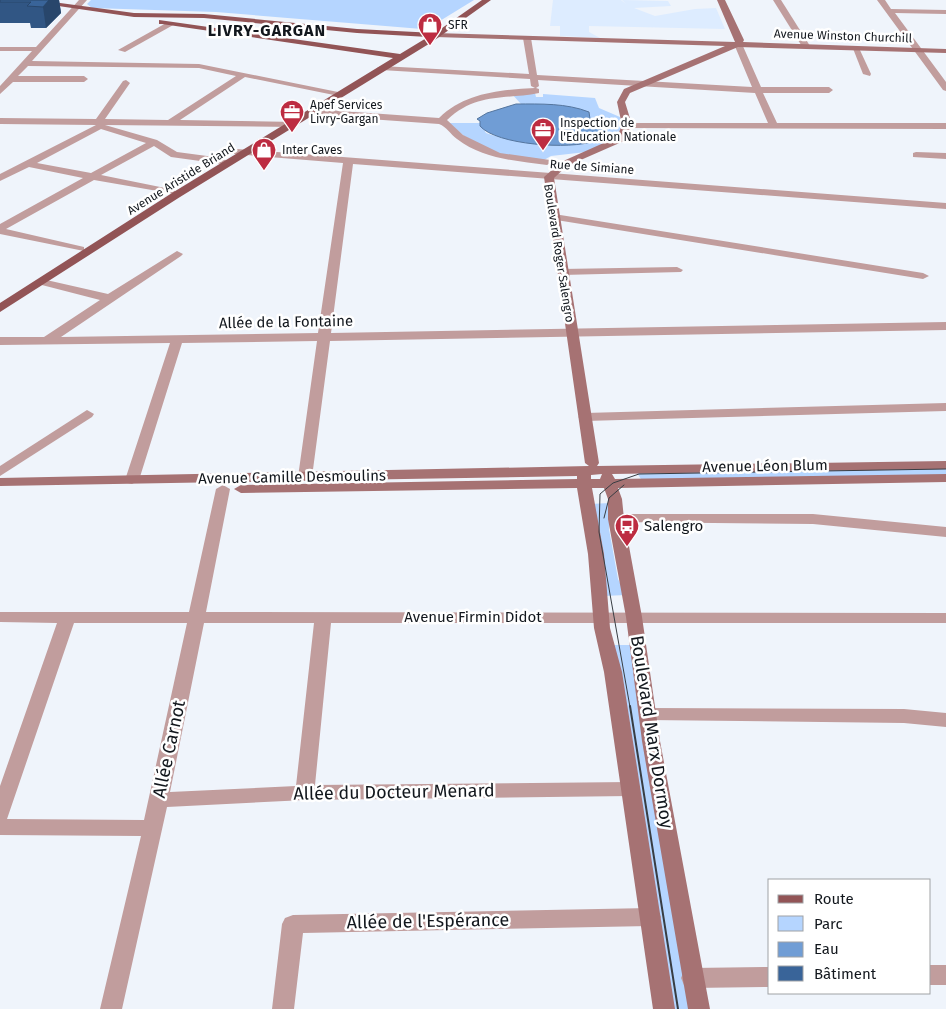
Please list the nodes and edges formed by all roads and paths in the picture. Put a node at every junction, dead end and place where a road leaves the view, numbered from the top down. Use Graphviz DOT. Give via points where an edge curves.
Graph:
graph roads {
  1 [pos="83,0"];
  2 [pos="480,0"];
  3 [pos="487,0"];
  4 [pos="721,0"];
  5 [pos="778,0"];
  6 [pos="880,0"];
  7 [pos="17,1"];
  8 [pos="75,10"];
  9 [pos="889,10"];
  10 [pos="946,12"];
  11 [pos="156,18"];
  12 [pos="171,24"];
  13 [pos="431,35"];
  14 [pos="527,38"];
  15 [pos="738,44"];
  16 [pos="806,46"];
  17 [pos="856,48"];
  18 [pos="0,49"];
  19 [pos="38,49"];
  20 [pos="122,50"];
  21 [pos="919,50"];
  22 [pos="946,51"];
  23 [pos="400,55"];
  24 [pos="26,63"];
  25 [pos="381,68"];
  26 [pos="867,74"];
  27 [pos="243,75"];
  28 [pos="533,77"];
  29 [pos="11,79"];
  30 [pos="84,79"];
  31 [pos="126,83"];
  32 [pos="642,84"];
  33 [pos="946,88"];
  34 [pos="756,90"];
  35 [pos="829,90"];
  36 [pos="0,91"];
  37 [pos="334,92"];
  38 [pos="313,112"];
  39 [pos="0,121"];
  40 [pos="440,121"];
  41 [pos="171,122"];
  42 [pos="290,123"];
  43 [pos="100,124"];
  44 [pos="627,125"];
  45 [pos="946,126"];
  46 [pos="774,127"];
  47 [pos="154,142"];
  48 [pos="242,153"];
  49 [pos="916,155"];
  50 [pos="946,156"];
  51 [pos="222,161"];
  52 [pos="348,161"];
  53 [pos="547,162"];
  54 [pos="28,164"];
  55 [pos="92,176"];
  56 [pos="548,177"];
  57 [pos="0,178"];
  58 [pos="171,192"];
  59 [pos="946,206"];
  60 [pos="554,217"];
  61 [pos="0,230"];
  62 [pos="80,249"];
  63 [pos="177,254"];
  64 [pos="677,270"];
  65 [pos="562,272"];
  66 [pos="923,276"];
  67 [pos="42,282"];
  68 [pos="109,298"];
  69 [pos="0,299"];
  70 [pos="0,308"];
  71 [pos="946,326"];
  72 [pos="572,334"];
  73 [pos="326,338"];
  74 [pos="177,340"];
  75 [pos="0,341"];
  76 [pos="46,341"];
  77 [pos="946,407"];
  78 [pos="87,414"];
  79 [pos="585,417"];
  80 [pos="946,464"];
  81 [pos="0,472"];
  82 [pos="591,472"];
  83 [pos="305,477"];
  84 [pos="946,478"];
  85 [pos="132,480"];
  86 [pos="0,482"];
  87 [pos="610,484"];
  88 [pos="223,489"];
  89 [pos="0,492"];
  90 [pos="616,519"];
  91 [pos="946,532"];
  92 [pos="323,617"];
  93 [pos="634,617"];
  94 [pos="0,618"];
  95 [pos="67,618"];
  96 [pos="197,618"];
  97 [pos="601,618"];
  98 [pos="946,618"];
  99 [pos="648,714"];
  100 [pos="946,720"];
  101 [pos="630,789"];
  102 [pos="305,793"];
  103 [pos="159,800"];
  104 [pos="0,814"];
  105 [pos="0,827"];
  106 [pos="151,828"];
  107 [pos="650,917"];
  108 [pos="946,975"];
  109 [pos="931,976"];
  110 [pos="768,977"];
  111 [pos="692,978"];
  112 [pos="111,1009"];
  113 [pos="283,1009"];
  114 [pos="664,1009"];
  115 [pos="698,1009"];
  1 -- 8 [label="street"];
  2 -- 13 [label="main road"];
  3 -- 13 [label="main road"];
  4 -- 15 [label="main road"];
  5 -- 16 [label="street"];
  6 -- 9 [label="street"];
  7 -- 8 [label="main road"];
  8 -- 11 [label="main road"];
  8 -- 19 [label="street"];
  9 -- 10 [label="street"];
  9 -- 21 [label="street"];
  11 -- 12 [label="main road"];
  11 -- 13 [label="main road" via="204,16"];
  12 -- 20 [label="street"];
  12 -- 23 [label="main road"];
  13 -- 14 [label="main road, Avenue Winston Churchill"];
  13 -- 23 [label="main road, Avenue Aristide Briand"];
  13 -- 23 [label="main road, Avenue Aristide Briand"];
  14 -- 15 [label="main road, Avenue Winston Churchill"];
  14 -- 28 [label="street"];
  15 -- 16 [label="main road, Avenue Winston Churchill"];
  15 -- 32 [label="main road"];
  15 -- 34 [label="street"];
  16 -- 17 [label="main road, Avenue Winston Churchill"];
  17 -- 21 [label="main road, Avenue Winston Churchill"];
  17 -- 26 [label="street"];
  18 -- 19 [label="street"];
  19 -- 24 [label="street"];
  21 -- 22 [label="main road, Avenue Winston Churchill"];
  21 -- 33 [label="street"];
  23 -- 25 [label="main road, Avenue Aristide Briand"];
  23 -- 37 [label="main road, Avenue Aristide Briand"];
  24 -- 27 [label="street" via="176,64"];
  24 -- 29 [label="street"];
  25 -- 28 [label="street"];
  25 -- 38 [label="main road, Avenue Aristide Briand"];
  27 -- 37 [label="street"];
  27 -- 41 [label="street"];
  28 -- 32 [label="street"];
  28 -- 40 [label="street" via="537,94 512,91 476,98 461,104"];
  29 -- 30 [label="street"];
  29 -- 36 [label="street"];
  31 -- 43 [label="street"];
  32 -- 34 [label="street"];
  32 -- 44 [label="main road" via="623,96 621,102"];
  34 -- 35 [label="street"];
  34 -- 46 [label="street"];
  37 -- 42 [label="main road, Avenue Aristide Briand"];
  38 -- 40 [label="street"];
  38 -- 42 [label="main road, Avenue Aristide Briand"];
  39 -- 43 [label="street"];
  40 -- 53 [label="street" via="448,124 460,137 498,156"];
  41 -- 42 [label="street"];
  41 -- 43 [label="street"];
  42 -- 48 [label="main road, Avenue Aristide Briand"];
  43 -- 47 [label="street"];
  43 -- 54 [label="street"];
  44 -- 46 [label="street"];
  44 -- 56 [label="main road, Boulevard Roger Salengro" via="620,139 564,164"];
  45 -- 46 [label="street"];
  47 -- 51 [label="street" via="174,155"];
  47 -- 55 [label="street"];
  48 -- 51 [label="main road, Avenue Aristide Briand"];
  48 -- 52 [label="street, Rue de Simiane"];
  48 -- 67 [label="main road, Avenue Aristide Briand"];
  49 -- 50 [label="street"];
  51 -- 58 [label="main road, Avenue Aristide Briand"];
  52 -- 56 [label="street, Rue de Simiane"];
  52 -- 73 [label="street"];
  54 -- 55 [label="street"];
  54 -- 57 [label="street"];
  55 -- 58 [label="street"];
  55 -- 61 [label="street"];
  56 -- 59 [label="street, Rue de Simiane"];
  56 -- 60 [label="main road, Boulevard Roger Salengro"];
  58 -- 62 [label="main road, Avenue Aristide Briand"];
  60 -- 65 [label="main road, Boulevard Roger Salengro"];
  60 -- 66 [label="street"];
  61 -- 62 [label="street"];
  62 -- 69 [label="main road, Avenue Aristide Briand"];
  63 -- 68 [label="street"];
  64 -- 65 [label="street"];
  65 -- 72 [label="main road, Boulevard Roger Salengro"];
  67 -- 68 [label="street"];
  67 -- 70 [label="main road, Avenue Aristide Briand"];
  68 -- 76 [label="street"];
  71 -- 72 [label="street, Allée de la Fontaine"];
  72 -- 73 [label="street, Allée de la Fontaine"];
  72 -- 79 [label="main road, Boulevard Roger Salengro"];
  73 -- 74 [label="street, Allée de la Fontaine"];
  73 -- 83 [label="street"];
  74 -- 76 [label="street, Allée de la Fontaine"];
  74 -- 85 [label="street"];
  75 -- 76 [label="street, Allée de la Fontaine"];
  77 -- 79 [label="street"];
  78 -- 81 [label="street"];
  79 -- 82 [label="main road, Boulevard Roger Salengro"];
  80 -- 82 [label="main road, Avenue Léon Blum"];
  82 -- 83 [label="main road, Avenue Camille Desmoulins"];
  82 -- 87 [label="main road, Avenue Léon Blum"];
  82 -- 87 [label="main road, Boulevard Marx Dormoy"];
  82 -- 88 [label="main road, Avenue Camille Desmoulins"];
  82 -- 97 [label="main road, Boulevard Marx Dormoy"];
  83 -- 85 [label="main road, Avenue Camille Desmoulins"];
  84 -- 87 [label="main road, Avenue Léon Blum"];
  85 -- 86 [label="main road, Avenue Camille Desmoulins"];
  87 -- 90 [label="main road, Boulevard Marx Dormoy"];
  88 -- 89 [label="main road, Avenue Camille Desmoulins"];
  88 -- 96 [label="street, Allée Carnot"];
  90 -- 91 [label="street" via="813,519"];
  90 -- 93 [label="main road, Boulevard Marx Dormoy"];
  92 -- 96 [label="street, Avenue Firmin Didot"];
  92 -- 97 [label="street, Avenue Firmin Didot"];
  92 -- 102 [label="street"];
  93 -- 97 [label="street, Avenue Firmin Didot"];
  93 -- 98 [label="street, Avenue Firmin Didot"];
  93 -- 99 [label="main road, Boulevard Marx Dormoy"];
  94 -- 95 [label="street, Avenue Firmin Didot"];
  95 -- 96 [label="street, Avenue Firmin Didot"];
  95 -- 104 [label="street"];
  96 -- 103 [label="street, Allée Carnot"];
  97 -- 101 [label="main road, Boulevard Marx Dormoy" via="613,672"];
  99 -- 100 [label="street" via="904,716"];
  99 -- 111 [label="main road, Boulevard Marx Dormoy"];
  101 -- 102 [label="street, Allée du Docteur Menard"];
  101 -- 107 [label="main road, Boulevard Marx Dormoy"];
  102 -- 103 [label="street, Allée du Docteur Menard"];
  103 -- 106 [label="street, Allée Carnot"];
  105 -- 106 [label="street"];
  106 -- 112 [label="street, Allée Carnot"];
  107 -- 113 [label="street, Allée de l'Espérance" via="292,924"];
  107 -- 114 [label="main road, Boulevard Marx Dormoy"];
  108 -- 109 [label="street"];
  110 -- 111 [label="street"];
  111 -- 115 [label="main road, Boulevard Marx Dormoy"];
}
